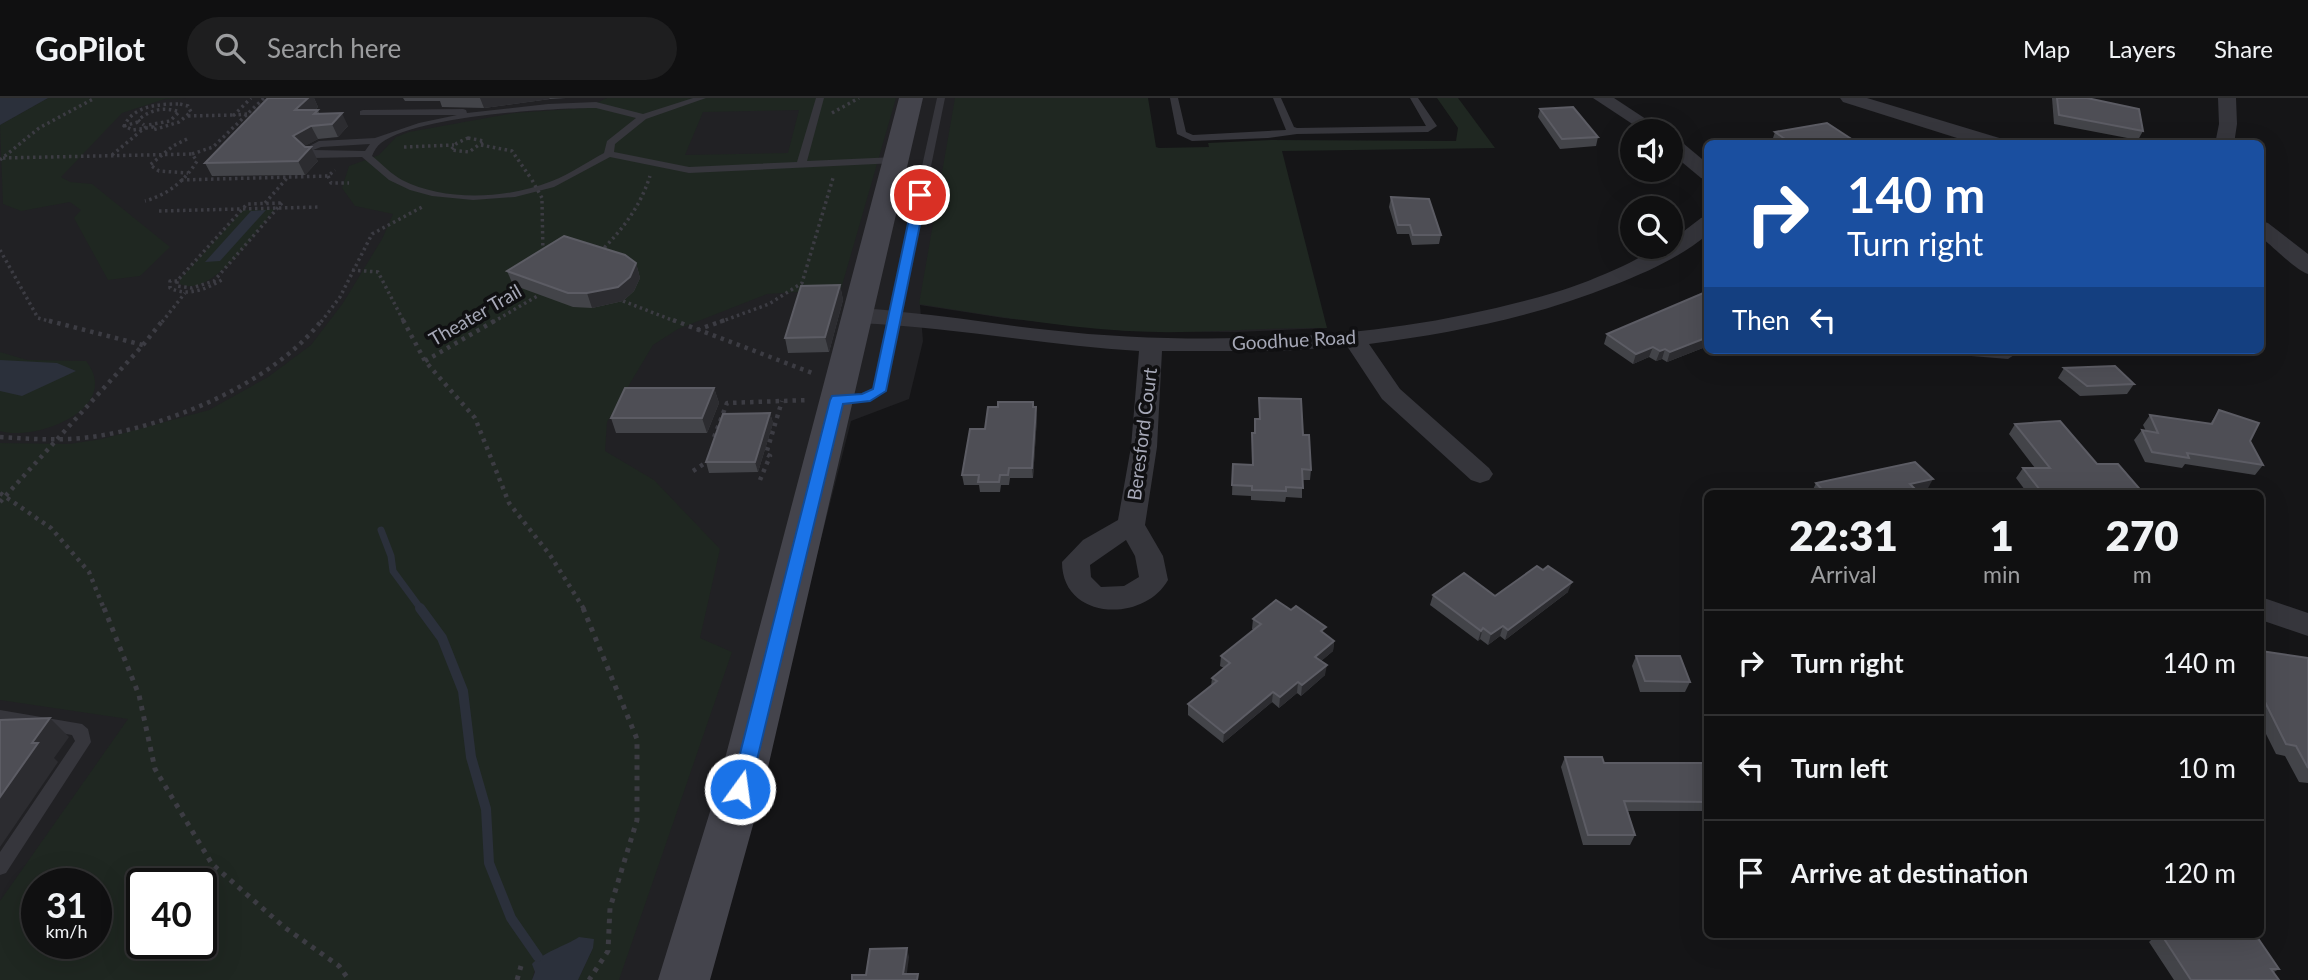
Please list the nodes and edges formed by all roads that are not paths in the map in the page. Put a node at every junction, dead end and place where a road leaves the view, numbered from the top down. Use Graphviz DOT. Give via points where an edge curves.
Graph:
graph roads {
  1 [pos="677,98"];
  2 [pos="702,98"];
  3 [pos="820,98"];
  4 [pos="911,98"];
  5 [pos="941,98"];
  6 [pos="1174,98"];
  7 [pos="1277,98"];
  8 [pos="1414,98"];
  9 [pos="1602,98"];
  10 [pos="1849,98"];
  11 [pos="2227,98"];
  12 [pos="662,109"];
  13 [pos="363,113"];
  14 [pos="485,114"];
  15 [pos="643,117"];
  16 [pos="1636,119"];
  17 [pos="1297,131"];
  18 [pos="1984,140"];
  19 [pos="2225,140"];
  20 [pos="372,148"];
  21 [pos="1683,153"];
  22 [pos="609,154"];
  23 [pos="896,160"];
  24 [pos="803,162"];
  25 [pos="1704,171"];
  26 [pos="1704,225"];
  27 [pos="2264,230"];
  28 [pos="2308,267"];
  29 [pos="876,317"];
  30 [pos="1352,337"];
  31 [pos="1152,344"];
  32 [pos="1996,354"];
  33 [pos="2008,355"];
  34 [pos="1480,474"];
  35 [pos="1131,525"];
  36 [pos="2264,609"];
  37 [pos="2308,625"];
  38 [pos="0,716"];
  39 [pos="0,867"];
  40 [pos="684,980"];
  1 -- 12 [label="lane"];
  2 -- 12 [label="lane"];
  3 -- 24 [label="lane"];
  4 -- 23 [label="street"];
  5 -- 29 [label="lane"];
  6 -- 17 [label="lane" via="1182,134 1192,138"];
  7 -- 17 [label="lane" via="1290,129"];
  8 -- 17 [label="lane" via="1432,126 1428,130"];
  9 -- 16 [label="street"];
  10 -- 18 [label="street"];
  11 -- 19 [label="street"];
  12 -- 15 [label="lane"];
  13 -- 14 [label="lane"];
  14 -- 15 [label="lane" via="598,105"];
  14 -- 20 [label="lane" via="415,127"];
  15 -- 22 [label="lane" via="610,143"];
  20 -- 20 [label="lane" via="327,143 307,150 313,155 349,155"];
  20 -- 22 [label="lane" via="367,157 398,181 445,195 482,197 552,185"];
  21 -- 25 [label="street"];
  22 -- 24 [label="lane" via="675,169"];
  23 -- 24 [label="lane"];
  23 -- 29 [label="street"];
  26 -- 30 [label="street, Goodhue Road" via="1643,265 1571,295 1456,324"];
  27 -- 28 [label="street"];
  29 -- 31 [label="street, Goodhue Road" via="1034,336"];
  29 -- 40 [label="street" via="826,400 740,789"];
  30 -- 31 [label="street, Goodhue Road"];
  30 -- 34 [label="street" via="1391,394"];
  31 -- 35 [label="street, Beresford Court" via="1144,447"];
  32 -- 33 [label="lane"];
  36 -- 37 [label="street"];
  38 -- 39 [label="lane" via="76,729 83,742"];
}
